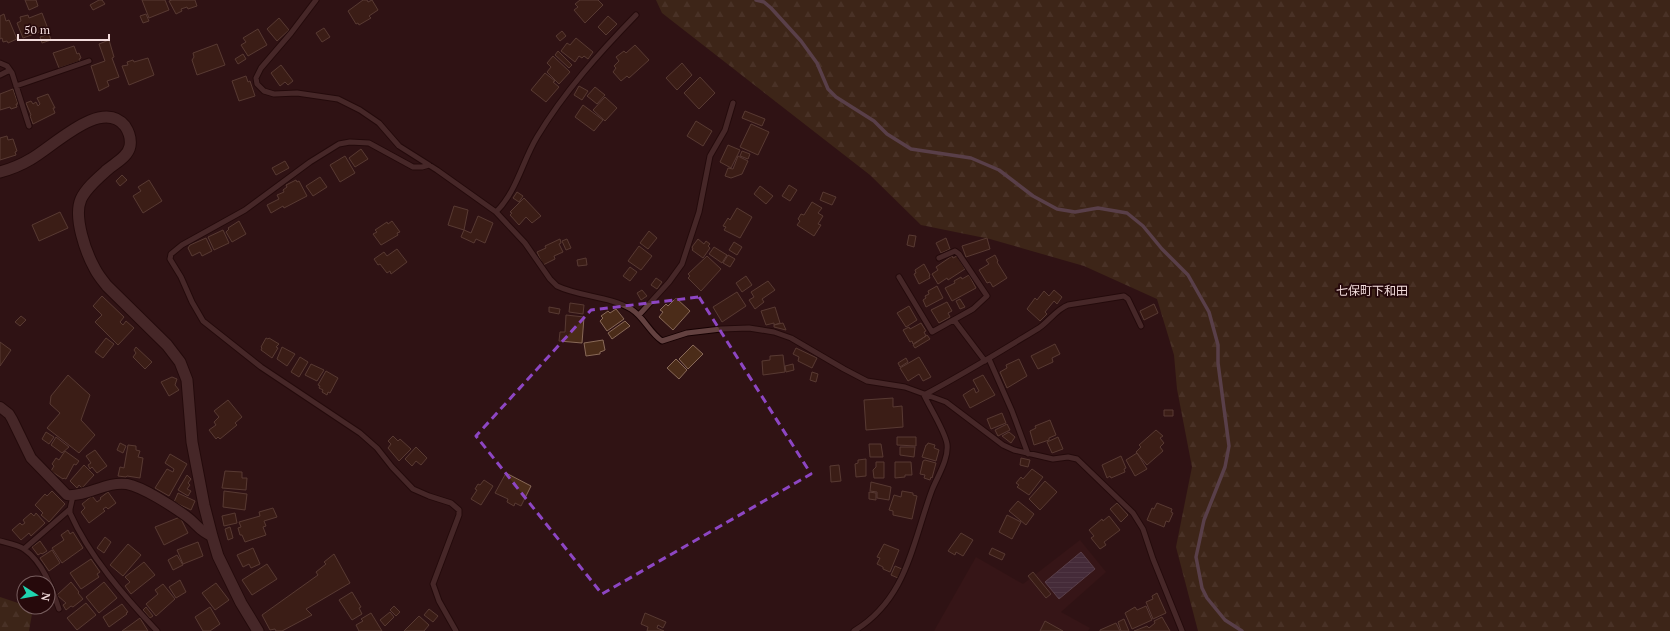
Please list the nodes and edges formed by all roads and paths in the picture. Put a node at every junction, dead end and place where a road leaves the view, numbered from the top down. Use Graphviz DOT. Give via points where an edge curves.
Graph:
graph roads {
  1 [pos="316,0"];
  2 [pos="636,15"];
  3 [pos="89,61"];
  4 [pos="0,63"];
  5 [pos="10,70"];
  6 [pos="0,75"];
  7 [pos="16,86"];
  8 [pos="733,103"];
  9 [pos="29,126"];
  10 [pos="429,165"];
  11 [pos="0,172"];
  12 [pos="496,212"];
  13 [pos="939,258"];
  14 [pos="899,277"];
  15 [pos="639,315"];
  16 [pos="954,320"];
  17 [pos="1141,326"];
  18 [pos="987,360"];
  19 [pos="924,395"];
  20 [pos="0,407"];
  21 [pos="1028,454"];
  22 [pos="73,496"];
  23 [pos="70,509"];
  24 [pos="212,536"];
  25 [pos="0,541"];
  26 [pos="24,549"];
  27 [pos="59,609"];
  28 [pos="156,631"];
  29 [pos="258,631"];
  30 [pos="456,631"];
  31 [pos="854,631"];
  32 [pos="1182,631"];
  1 -- 10 [label="lane" via="261,68 256,78 258,84 264,91 274,94 297,93 338,99 360,110 379,124 400,146"];
  2 -- 12 [label="lane" via="586,70 542,129 530,148 509,197"];
  3 -- 7 [label="lane"];
  4 -- 5 [label="lane"];
  5 -- 6 [label="lane"];
  5 -- 7 [label="lane"];
  7 -- 9 [label="lane"];
  8 -- 15 [label="lane" via="725,130 710,156 699,212 682,264"];
  10 -- 12 [label="lane"];
  10 -- 30 [label="lane" via="413,166 369,143 339,144 245,210 182,245 171,254 170,259 203,321 261,367 360,433 414,489 456,506 459,515 433,584 439,601"];
  11 -- 24 [label="street" via="31,159 92,119 107,116 117,118 127,129 130,147 127,154 83,194 78,208 79,225 90,258 101,278 167,345 180,362 187,380 192,442"];
  12 -- 15 [label="lane" via="515,231 557,286 614,302"];
  13 -- 16 [label="lane" via="955,251 959,254 987,296 973,309"];
  14 -- 16 [label="lane" via="932,332"];
  15 -- 19 [label="lane" via="662,341 721,329 749,328 774,332 791,338 867,381 905,387"];
  16 -- 18 [label="lane"];
  17 -- 18 [label="lane" via="1128,299 1124,296 1068,305 1042,326"];
  18 -- 19 [label="lane"];
  18 -- 21 [label="lane"];
  19 -- 21 [label="lane" via="946,402 1003,445"];
  19 -- 31 [label="lane" via="944,433 947,451 900,582 879,611"];
  20 -- 22 [label="street" via="12,419 31,458 63,493"];
  21 -- 32 [label="lane" via="1077,459 1133,513 1143,529"];
  22 -- 23 [label="lane"];
  22 -- 24 [label="street" via="110,485 129,485 143,490 180,512 204,534"];
  23 -- 26 [label="lane"];
  23 -- 28 [label="lane" via="84,540 125,596"];
  24 -- 29 [label="street" via="218,556"];
  25 -- 26 [label="lane"];
  26 -- 27 [label="lane" via="37,563 51,586"];
}
